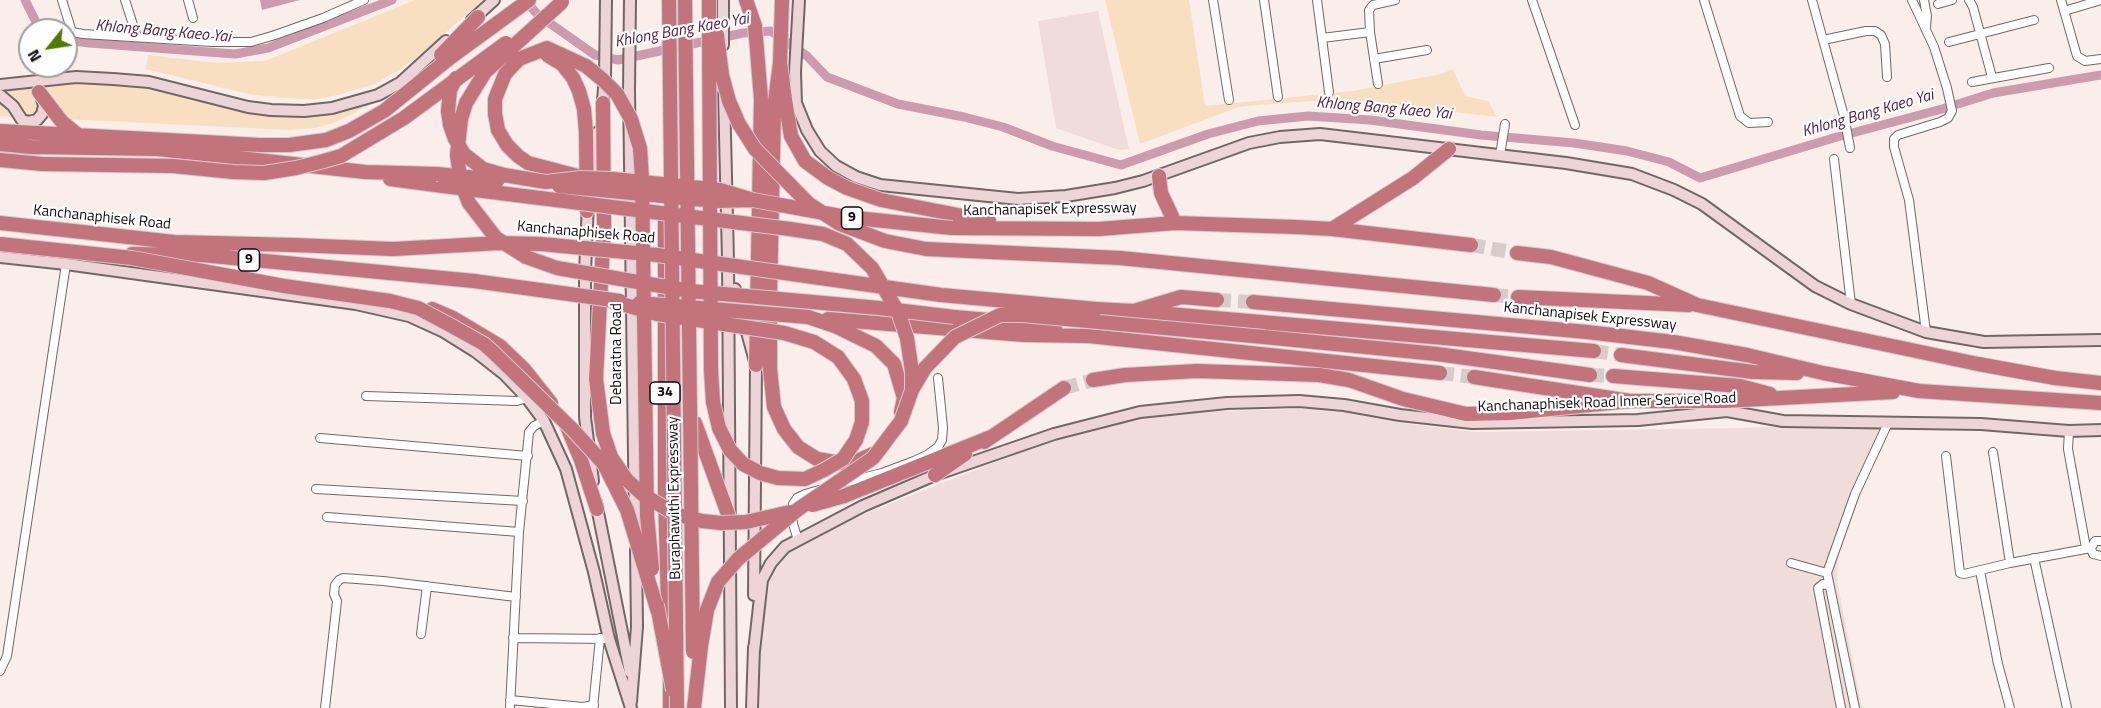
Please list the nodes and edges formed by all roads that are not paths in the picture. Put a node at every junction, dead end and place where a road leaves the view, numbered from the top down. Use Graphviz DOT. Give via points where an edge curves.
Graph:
graph roads {
  1 [pos="62,0"];
  2 [pos="125,0"];
  3 [pos="188,0"];
  4 [pos="364,0"];
  5 [pos="494,0"];
  6 [pos="529,0"];
  7 [pos="606,0"];
  8 [pos="630,0"];
  9 [pos="668,0"];
  10 [pos="685,0"];
  11 [pos="692,0"];
  12 [pos="709,0"];
  13 [pos="723,0"];
  14 [pos="746,0"];
  15 [pos="799,0"];
  16 [pos="1213,0"];
  17 [pos="1264,0"];
  18 [pos="1317,0"];
  19 [pos="1395,0"];
  20 [pos="1532,0"];
  21 [pos="1704,0"];
  22 [pos="1812,0"];
  23 [pos="1912,0"];
  24 [pos="1924,0"];
  25 [pos="1952,0"];
  26 [pos="2061,0"];
  27 [pos="2101,0"];
  28 [pos="562,1"];
  29 [pos="1972,2"];
  30 [pos="1938,4"];
  31 [pos="720,6"];
  32 [pos="782,6"];
  33 [pos="2064,11"];
  34 [pos="478,17"];
  35 [pos="63,18"];
  36 [pos="193,18"];
  37 [pos="2034,20"];
  38 [pos="1926,29"];
  39 [pos="78,31"];
  40 [pos="1370,32"];
  41 [pos="1980,33"];
  42 [pos="138,37"];
  43 [pos="1322,38"];
  44 [pos="1823,40"];
  45 [pos="1949,42"];
  46 [pos="1427,50"];
  47 [pos="1374,59"];
  48 [pos="2101,59"];
  49 [pos="780,63"];
  50 [pos="2049,68"];
  51 [pos="1887,77"];
  52 [pos="1992,77"];
  53 [pos="22,81"];
  54 [pos="1972,82"];
  55 [pos="1378,84"];
  56 [pos="0,85"];
  57 [pos="39,92"];
  58 [pos="1329,92"];
  59 [pos="0,95"];
  60 [pos="1278,97"];
  61 [pos="1229,100"];
  62 [pos="603,103"];
  63 [pos="384,111"];
  64 [pos="1768,122"];
  65 [pos="1505,124"];
  66 [pos="1575,125"];
  67 [pos="0,131"];
  68 [pos="78,135"];
  69 [pos="0,144"];
  70 [pos="1850,146"];
  71 [pos="1449,149"];
  72 [pos="1500,155"];
  73 [pos="1834,159"];
  74 [pos="0,160"];
  75 [pos="1159,176"];
  76 [pos="581,178"];
  77 [pos="440,180"];
  78 [pos="753,200"];
  79 [pos="587,212"];
  80 [pos="0,223"];
  81 [pos="1176,223"];
  82 [pos="1027,227"];
  83 [pos="1332,229"];
  84 [pos="0,238"];
  85 [pos="0,244"];
  86 [pos="1471,245"];
  87 [pos="1518,253"];
  88 [pos="131,254"];
  89 [pos="0,257"];
  90 [pos="728,260"];
  91 [pos="66,264"];
  92 [pos="1494,295"];
  93 [pos="1518,297"];
  94 [pos="1217,300"];
  95 [pos="611,301"];
  96 [pos="1252,302"];
  97 [pos="1851,304"];
  98 [pos="1697,305"];
  99 [pos="1134,311"];
  100 [pos="807,317"];
  101 [pos="954,323"];
  102 [pos="1926,332"];
  103 [pos="2101,340"];
  104 [pos="1594,351"];
  105 [pos="1621,355"];
  106 [pos="756,365"];
  107 [pos="1440,373"];
  108 [pos="1823,374"];
  109 [pos="1590,375"];
  110 [pos="1613,376"];
  111 [pos="1474,377"];
  112 [pos="938,378"];
  113 [pos="1093,380"];
  114 [pos="2101,383"];
  115 [pos="1064,388"];
  116 [pos="912,390"];
  117 [pos="1919,391"];
  118 [pos="366,396"];
  119 [pos="1781,397"];
  120 [pos="527,398"];
  121 [pos="1630,401"];
  122 [pos="2101,403"];
  123 [pos="544,421"];
  124 [pos="694,423"];
  125 [pos="1888,423"];
  126 [pos="2101,430"];
  127 [pos="2069,431"];
  128 [pos="991,437"];
  129 [pos="320,438"];
  130 [pos="1994,452"];
  131 [pos="528,456"];
  132 [pos="1946,456"];
  133 [pos="935,475"];
  134 [pos="316,489"];
  135 [pos="523,501"];
  136 [pos="597,509"];
  137 [pos="728,514"];
  138 [pos="327,517"];
  139 [pos="519,532"];
  140 [pos="798,540"];
  141 [pos="2101,541"];
  142 [pos="2088,548"];
  143 [pos="2034,558"];
  144 [pos="2101,559"];
  145 [pos="1791,563"];
  146 [pos="2010,563"];
  147 [pos="1980,571"];
  148 [pos="1827,573"];
  149 [pos="427,586"];
  150 [pos="1829,586"];
  151 [pos="516,597"];
  152 [pos="658,612"];
  153 [pos="421,634"];
  154 [pos="513,638"];
  155 [pos="604,639"];
  156 [pos="754,651"];
  157 [pos="0,671"];
  158 [pos="633,687"];
  159 [pos="510,704"];
  160 [pos="594,706"];
  161 [pos="325,708"];
  162 [pos="631,708"];
  163 [pos="670,708"];
  164 [pos="676,708"];
  165 [pos="695,708"];
  166 [pos="730,708"];
  167 [pos="752,708"];
  168 [pos="1841,708"];
  169 [pos="1855,708"];
  170 [pos="2010,708"];
  171 [pos="2067,708"];
  1 -- 35 [label="street"];
  2 -- 42 [label="street"];
  3 -- 36 [label="street"];
  4 -- 42 [label="street" via="251,42"];
  5 -- 34 [label="main road"];
  6 -- 63 [label="highway"];
  7 -- 62 [label="main road"];
  8 -- 158 [label="main road, Debaratna Road / 34" via="637,627"];
  9 -- 163 [label="highway, 34, bridge" via="665,490"];
  9 -- 164 [label="highway, Buraphawithi Expressway, bridge"];
  10 -- 165 [label="highway, Buraphawithi Expressway, bridge"];
  11 -- 124 [label="highway, 34"];
  12 -- 95 [label="highway, bridge" via="710,299 711,311 711,323 711,370 719,428 730,450 743,464 778,478 805,479 824,470 843,459 856,440 862,400 854,379 838,357 814,342 784,333 726,324 714,323 703,321 691,320 657,314"];
  13 -- 31 [label="main road"];
  14 -- 106 [label="highway" via="755,26 761,99"];
  15 -- 75 [label="main road" via="796,103 820,151 856,177 880,185 1018,199 1066,196"];
  16 -- 61 [label="street"];
  17 -- 60 [label="street"];
  18 -- 43 [label="street"];
  19 -- 40 [label="street" via="1373,5 1369,10"];
  20 -- 66 [label="street"];
  21 -- 64 [label="street" via="1740,116 1749,123"];
  22 -- 44 [label="street"];
  23 -- 38 [label="street"];
  24 -- 38 [label="street"];
  25 -- 30 [label="street"];
  26 -- 33 [label="street"];
  27 -- 33 [label="street"];
  28 -- 74 [label="highway, bridge" via="404,118 341,156 264,173"];
  28 -- 101 [label="highway, bridge" via="485,72 461,119 457,155 461,183 469,203 496,238 526,257 557,268 690,291 879,308"];
  29 -- 41 [label="street"];
  31 -- 90 [label="main road"];
  31 -- 92 [label="highway, bridge" via="718,51 722,75 739,124 755,149 809,204 840,224 885,241 926,249 1119,258"];
  32 -- 49 [label="highway"];
  33 -- 48 [label="street" via="2077,56 2085,61"];
  34 -- 53 [label="main road" via="400,83 378,95 332,108 304,111 249,107 149,82 76,77"];
  34 -- 63 [label="highway"];
  37 -- 41 [label="street"];
  38 -- 102 [label="street" via="1952,111 1940,122 1894,139 1909,200"];
  39 -- 42 [label="street"];
  40 -- 43 [label="street"];
  40 -- 47 [label="street"];
  41 -- 45 [label="street"];
  41 -- 52 [label="street"];
  43 -- 58 [label="street"];
  44 -- 51 [label="street" via="1866,31 1881,35"];
  44 -- 70 [label="street"];
  46 -- 47 [label="street"];
  47 -- 55 [label="street"];
  49 -- 82 [label="highway" via="791,136 805,161 828,178 881,200"];
  49 -- 100 [label="highway" via="774,109 770,359 774,407 798,447 817,459 840,463 874,454 890,437 904,398 894,364 876,345"];
  50 -- 52 [label="street"];
  52 -- 54 [label="street"];
  53 -- 56 [label="main road"];
  53 -- 57 [label="main road"];
  57 -- 59 [label="main road" via="44,106 42,114 28,122"];
  57 -- 68 [label="highway" via="62,122"];
  62 -- 79 [label="main road"];
  62 -- 128 [label="highway, bridge" via="604,226 596,379 603,433 611,457 642,494 675,514 702,521 746,522 844,496"];
  63 -- 68 [label="highway" via="326,140 289,145"];
  65 -- 72 [label="street"];
  67 -- 68 [label="highway"];
  69 -- 77 [label="highway, 9" via="158,149"];
  71 -- 72 [label="main road"];
  71 -- 75 [label="main road" via="1320,134 1280,137 1249,143"];
  71 -- 83 [label="highway" via="1413,178"];
  72 -- 97 [label="main road" via="1632,174 1674,190 1702,204 1815,286"];
  73 -- 97 [label="street"];
  75 -- 81 [label="highway" via="1161,193"];
  76 -- 78 [label="highway, bridge" via="720,190"];
  76 -- 79 [label="highway, bridge" via="546,182 504,175 483,169 464,154 455,140 448,111 450,90 462,69 477,55 510,44 537,47 562,64 573,78 584,109"];
  76 -- 152 [label="highway, bridge" via="528,163 498,130 495,99 505,74 519,59 547,48 586,66 603,80 631,119 640,148 647,515"];
  77 -- 78 [label="highway, 9, bridge" via="715,201"];
  77 -- 116 [label="highway, bridge" via="823,234 847,244 872,268 898,312 910,353"];
  78 -- 82 [label="highway, Kanchanapisek Expressway / 9, bridge" via="846,217 952,228"];
  79 -- 136 [label="main road" via="585,417"];
  80 -- 99 [label="highway, Kanchanaphisek Road, bridge" via="174,242 393,249 542,244 657,255 942,295"];
  81 -- 82 [label="highway, Kanchanapisek Expressway" via="1099,229"];
  81 -- 83 [label="highway, Kanchanapisek Expressway"];
  83 -- 86 [label="highway, Kanchanapisek Expressway"];
  84 -- 88 [label="highway, Kanchanaphisek Road / 9"];
  85 -- 152 [label="highway, bridge" via="132,258 390,301 418,308 484,344 604,464 627,510"];
  87 -- 98 [label="highway, Kanchanapisek Expressway" via="1551,257 1648,283"];
  88 -- 95 [label="highway, Kanchanaphisek Road / 9, bridge" via="202,255 474,280"];
  88 -- 136 [label="highway" via="421,304 453,318 500,346 545,394 568,426"];
  89 -- 91 [label="main road"];
  90 -- 106 [label="main road"];
  90 -- 137 [label="main road"];
  91 -- 120 [label="main road" via="356,304 409,316 476,352"];
  91 -- 157 [label="street" via="7,656"];
  93 -- 98 [label="highway"];
  94 -- 99 [label="highway" via="1181,297"];
  95 -- 100 [label="highway, Kanchanaphisek Road / 9, bridge"];
  96 -- 108 [label="highway, Kanchanapisek Expressway" via="1662,341 1746,355"];
  97 -- 102 [label="main road"];
  98 -- 114 [label="highway, Kanchanapisek Expressway" via="1902,349"];
  99 -- 104 [label="highway"];
  100 -- 101 [label="highway, Kanchanaphisek Road / 9, bridge"];
  101 -- 107 [label="highway" via="1024,323 1089,336"];
  102 -- 103 [label="main road" via="1984,342"];
  105 -- 108 [label="highway" via="1753,372"];
  106 -- 156 [label="main road"];
  108 -- 117 [label="highway, Kanchanapisek Expressway"];
  109 -- 116 [label="highway, bridge" via="1437,354 1075,318 1000,315 955,337 925,368"];
  110 -- 119 [label="highway, Kanchanapisek Expressway" via="1740,386"];
  111 -- 121 [label="highway, Kanchanapisek Expressway"];
  112 -- 140 [label="street" via="943,428 938,447 882,473 797,498 792,510"];
  113 -- 121 [label="highway" via="1197,371 1319,375 1466,414"];
  115 -- 128 [label="highway"];
  116 -- 165 [label="highway, bridge" via="901,421 873,458 797,510 738,559 718,582 707,610 700,646"];
  117 -- 119 [label="highway, Kanchanapisek Expressway"];
  117 -- 122 [label="highway, Kanchanapisek Expressway"];
  118 -- 120 [label="street" via="517,402"];
  119 -- 121 [label="highway, Kanchanapisek Expressway"];
  120 -- 123 [label="main road"];
  123 -- 131 [label="street" via="529,432"];
  123 -- 155 [label="main road" via="566,468 594,573"];
  124 -- 137 [label="highway"];
  124 -- 165 [label="highway, 34"];
  125 -- 127 [label="main road, Kanchanaphisek Road Inner Service Road" via="1981,424"];
  125 -- 133 [label="main road, Kanchanaphisek Road Inner Service Road" via="1783,421 1727,411 1638,420 1472,423 1299,401 1227,403 1140,412 1054,434"];
  125 -- 148 [label="street" via="1855,494"];
  126 -- 127 [label="main road, Kanchanaphisek Road Inner Service Road"];
  127 -- 142 [label="street" via="2068,448"];
  128 -- 133 [label="highway"];
  129 -- 131 [label="street"];
  130 -- 146 [label="street"];
  131 -- 135 [label="street"];
  132 -- 147 [label="street" via="1960,573"];
  133 -- 140 [label="main road, Kanchanaphisek Road Inner Service Road"];
  134 -- 135 [label="street"];
  135 -- 139 [label="street"];
  136 -- 158 [label="main road"];
  137 -- 166 [label="main road"];
  138 -- 139 [label="street"];
  139 -- 151 [label="street"];
  140 -- 156 [label="main road, Kanchanaphisek Road Inner Service Road" via="785,547 762,580"];
  141 -- 142 [label="street"];
  142 -- 143 [label="street"];
  142 -- 144 [label="street"];
  143 -- 146 [label="street"];
  143 -- 171 [label="street"];
  145 -- 148 [label="street"];
  146 -- 147 [label="street"];
  147 -- 170 [label="street"];
  148 -- 150 [label="street"];
  149 -- 151 [label="street"];
  149 -- 153 [label="street"];
  149 -- 161 [label="street" via="344,578 335,585"];
  150 -- 168 [label="street" via="1823,584 1818,588"];
  150 -- 169 [label="street"];
  151 -- 154 [label="street"];
  152 -- 164 [label="highway, bridge"];
  154 -- 155 [label="street"];
  154 -- 159 [label="street"];
  155 -- 160 [label="street"];
  155 -- 162 [label="main road"];
  156 -- 167 [label="main road"];
  158 -- 162 [label="main road, Debaratna Road / 34"];
  159 -- 160 [label="street"];
}
